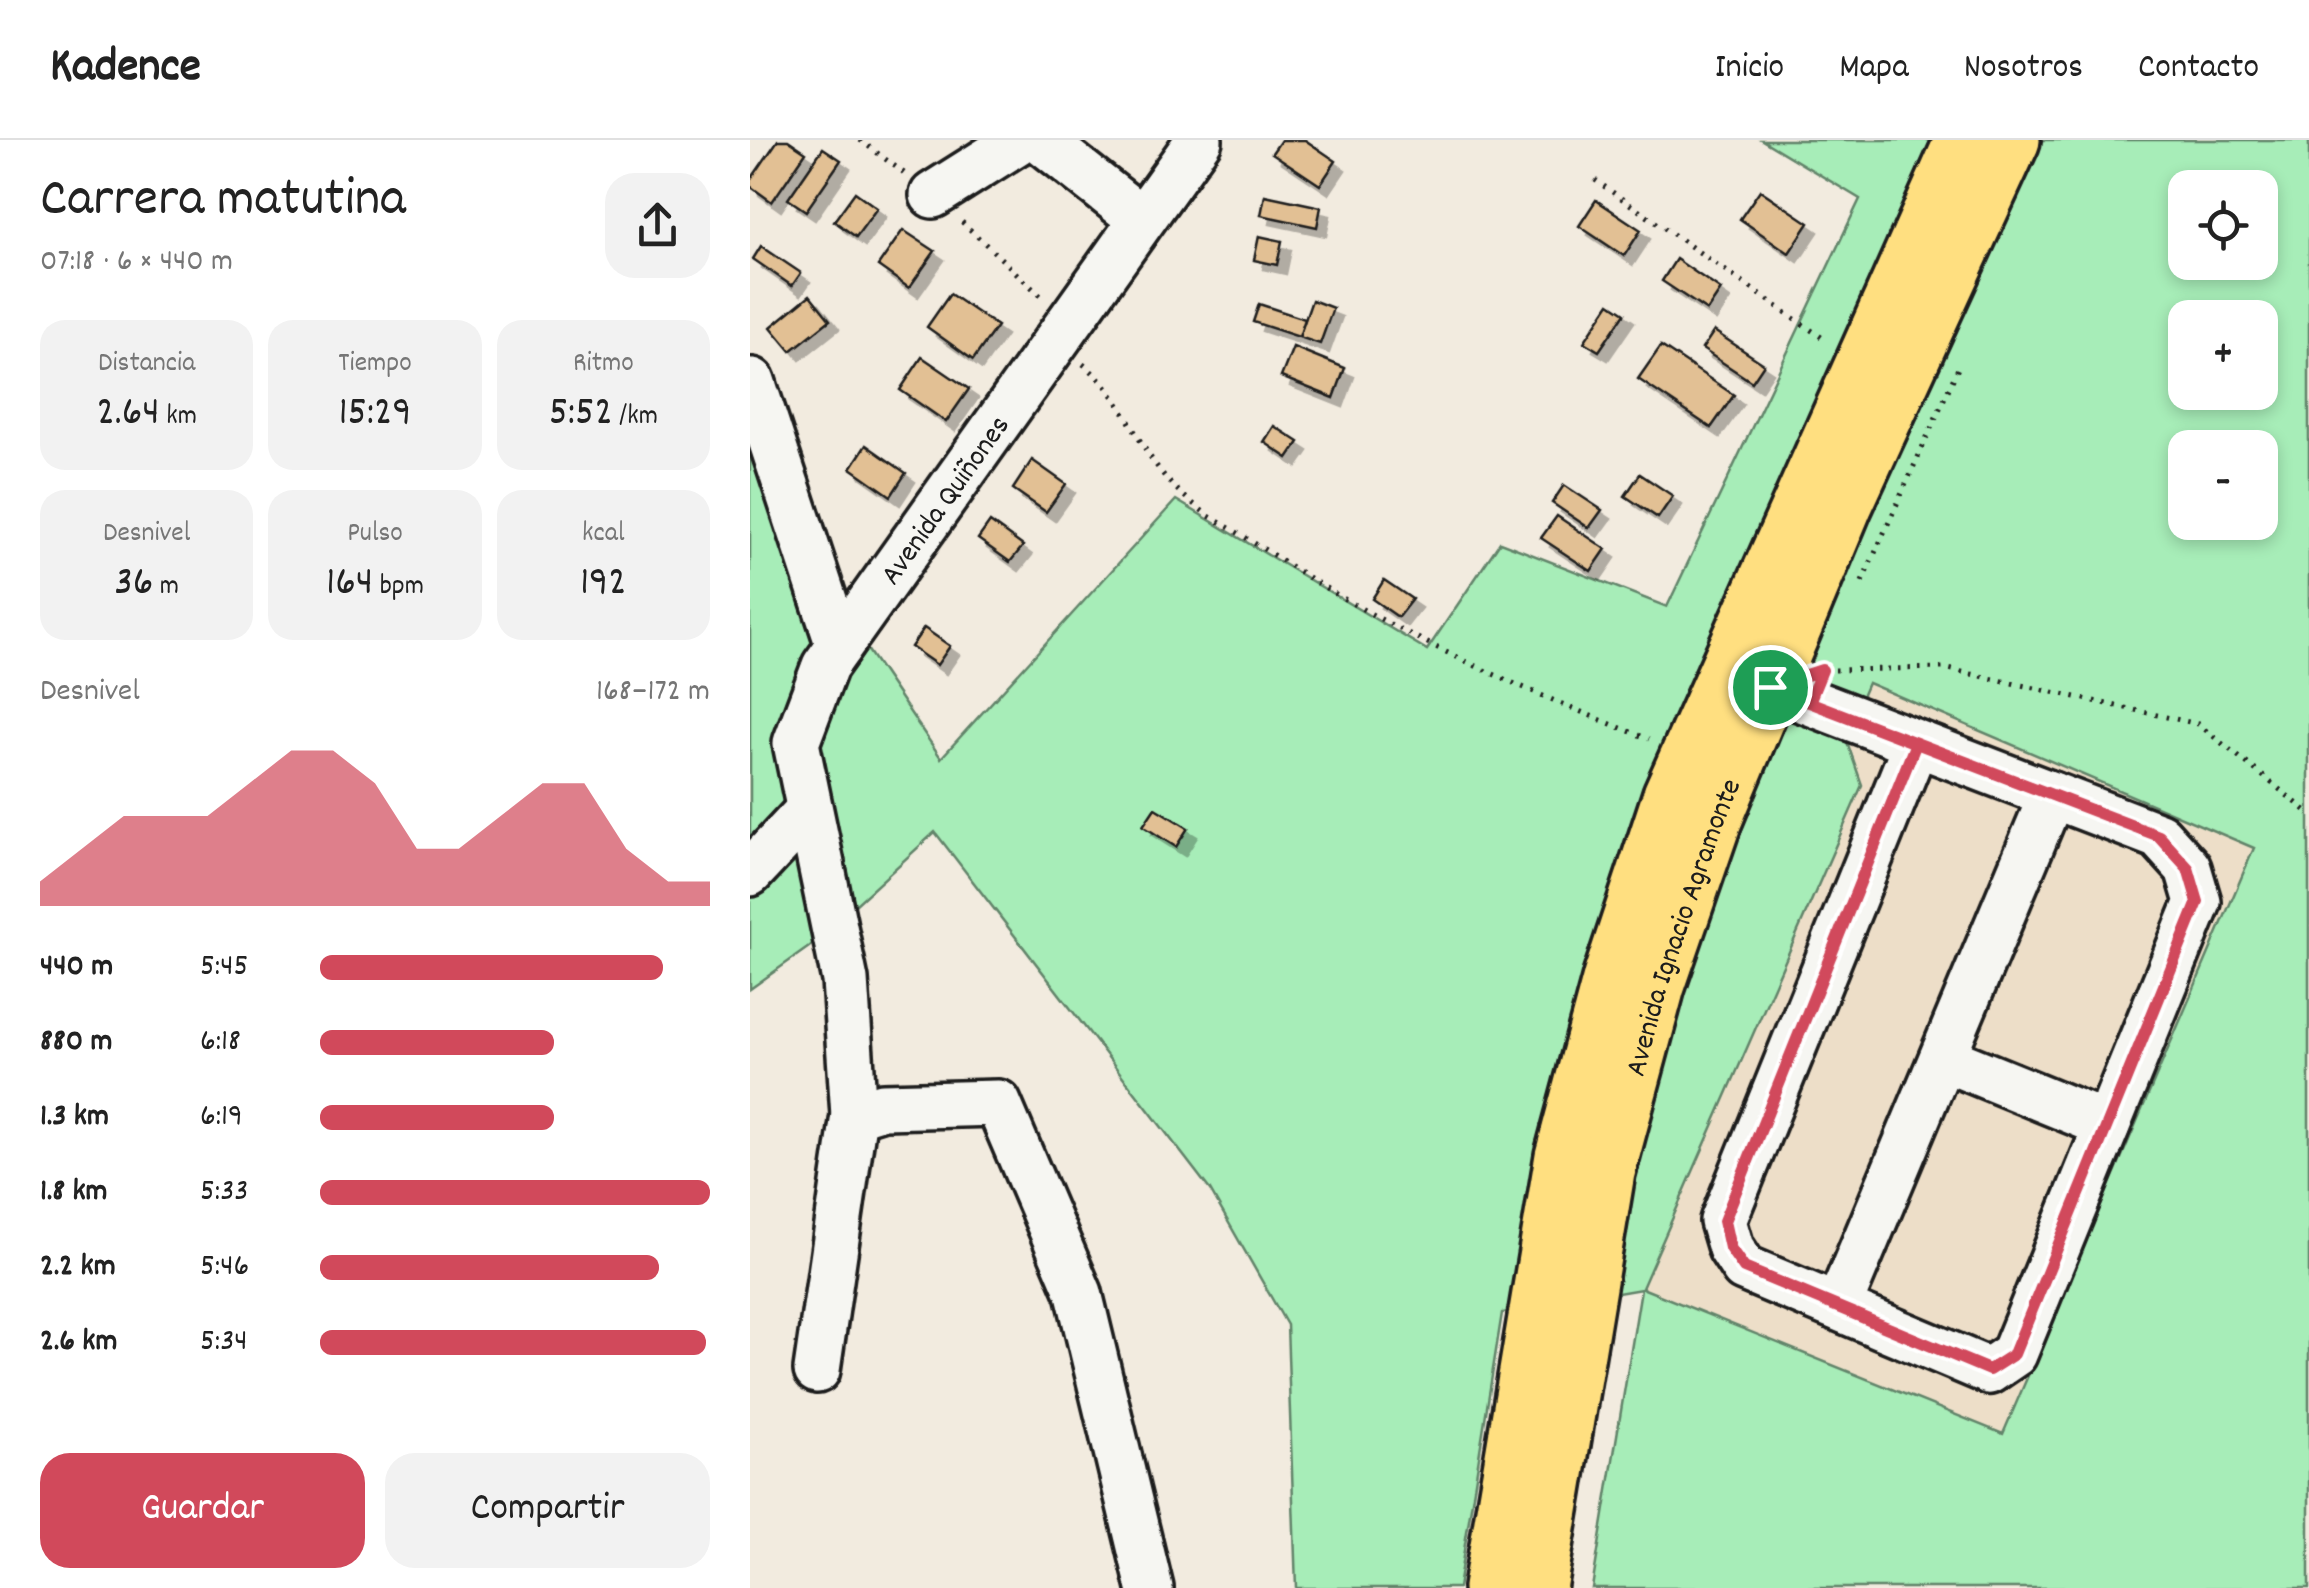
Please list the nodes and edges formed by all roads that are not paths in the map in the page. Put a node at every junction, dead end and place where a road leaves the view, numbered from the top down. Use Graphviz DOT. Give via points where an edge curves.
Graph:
graph roads {
  1 [pos="1020,140"];
  2 [pos="1042,140"];
  3 [pos="1199,140"];
  4 [pos="1963,140"];
  5 [pos="2012,140"];
  6 [pos="933,195"];
  7 [pos="1142,220"];
  8 [pos="752,382"];
  9 [pos="839,646"];
  10 [pos="1782,682"];
  11 [pos="1916,743"];
  12 [pos="2052,795"];
  13 [pos="808,811"];
  14 [pos="750,873"];
  15 [pos="1943,1058"];
  16 [pos="854,1115"];
  17 [pos="2107,1125"];
  18 [pos="1838,1308"];
  19 [pos="817,1370"];
  20 [pos="1150,1588"];
  21 [pos="1490,1588"];
  22 [pos="1538,1588"];
  1 -- 6 [label="street"];
  2 -- 7 [label="street"];
  3 -- 7 [label="street, Avenida Quiñones"];
  4 -- 10 [label="main road, Avenida Ignacio Agramonte" via="1862,365"];
  5 -- 10 [label="main road, Avenida Ignacio Agramonte" via="1846,504"];
  7 -- 9 [label="street, Avenida Quiñones"];
  8 -- 9 [label="street"];
  9 -- 13 [label="street, Avenida Quiñones" via="824,666 796,743"];
  10 -- 11 [label="street"];
  10 -- 21 [label="main road, Avenida Ignacio Agramonte" via="1689,754 1611,977 1563,1156"];
  10 -- 22 [label="main road, Avenida Ignacio Agramonte" via="1714,820 1657,986 1612,1154"];
  11 -- 12 [label="street"];
  11 -- 18 [label="street" via="1724,1221 1730,1248 1744,1268"];
  12 -- 15 [label="street"];
  12 -- 17 [label="street" via="2159,836 2188,868 2198,902"];
  13 -- 14 [label="street"];
  13 -- 16 [label="street, Avenida Quiñones" via="845,980"];
  15 -- 17 [label="street"];
  15 -- 18 [label="street"];
  16 -- 19 [label="street, Avenida Quiñones"];
  16 -- 20 [label="street" via="884,1106 998,1103 1079,1293"];
  17 -- 18 [label="street" via="2014,1354 1999,1366 1989,1370"];
}
